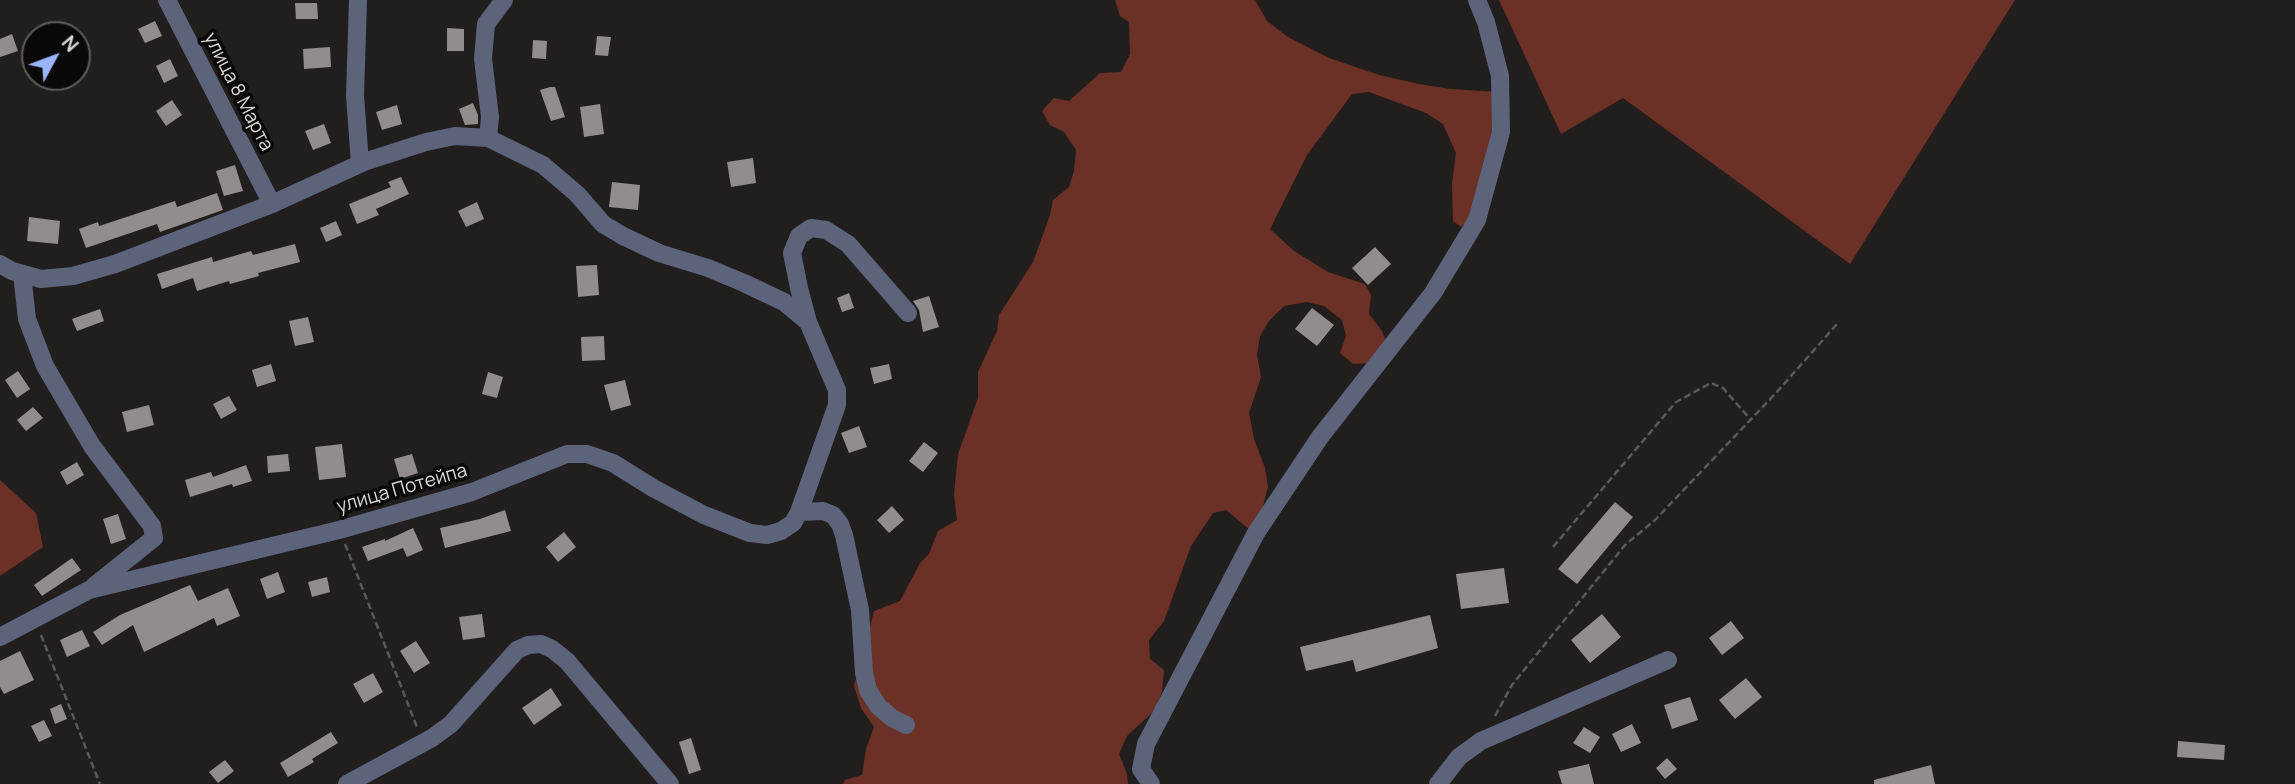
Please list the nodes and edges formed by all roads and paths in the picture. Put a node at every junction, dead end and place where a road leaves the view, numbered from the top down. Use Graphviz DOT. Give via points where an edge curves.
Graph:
graph roads {
  1 [pos="167,0"];
  2 [pos="358,0"];
  3 [pos="504,0"];
  4 [pos="1477,0"];
  5 [pos="488,138"];
  6 [pos="360,163"];
  7 [pos="272,204"];
  8 [pos="0,264"];
  9 [pos="22,274"];
  10 [pos="908,313"];
  11 [pos="808,322"];
  12 [pos="1837,324"];
  13 [pos="1750,419"];
  14 [pos="799,512"];
  15 [pos="339,530"];
  16 [pos="1553,547"];
  17 [pos="89,590"];
  18 [pos="34,618"];
  19 [pos="0,637"];
  20 [pos="1668,660"];
  21 [pos="906,725"];
  22 [pos="1481,741"];
  23 [pos="424,743"];
  24 [pos="100,784"];
  25 [pos="347,784"];
  26 [pos="670,784"];
  27 [pos="1151,784"];
  28 [pos="1438,784"];
  1 -- 7 [label="street, улица 8 Марта"];
  2 -- 6 [label="street" via="355,96"];
  3 -- 5 [label="street" via="486,24 483,59"];
  4 -- 27 [label="street" via="1500,76 1501,132 1478,219 1433,293 1320,437 1256,533 1146,744 1141,769"];
  5 -- 6 [label="street" via="455,135"];
  5 -- 11 [label="street" via="543,165 578,194 603,224 623,236 744,282 784,302"];
  6 -- 7 [label="street"];
  7 -- 9 [label="street" via="73,276 41,279"];
  8 -- 9 [label="street"];
  9 -- 17 [label="street" via="27,319 45,366 92,446 152,526 154,538"];
  10 -- 11 [label="street" via="848,244 826,229 811,228 799,236 792,253"];
  11 -- 14 [label="street" via="837,390 837,405"];
  12 -- 13 [label="path"];
  13 -- 16 [label="path" via="1723,388 1711,383 1676,402"];
  13 -- 22 [label="path" via="1655,520 1625,545 1512,685"];
  14 -- 15 [label="street, улица Потейпа" via="781,531 750,533 704,515 613,463 587,454 567,454 472,492"];
  14 -- 21 [label="street" via="823,511 833,514 840,524 860,610 867,690 878,706"];
  15 -- 17 [label="street, улица Потейпа"];
  15 -- 23 [label="path"];
  17 -- 18 [label="street, улица Потейпа"];
  18 -- 19 [label="street, улица Потейпа"];
  18 -- 24 [label="path"];
  20 -- 22 [label="street"];
  22 -- 28 [label="street" via="1459,757"];
  23 -- 25 [label="street"];
  23 -- 26 [label="street" via="451,724 517,650 541,644 567,661"];
}
